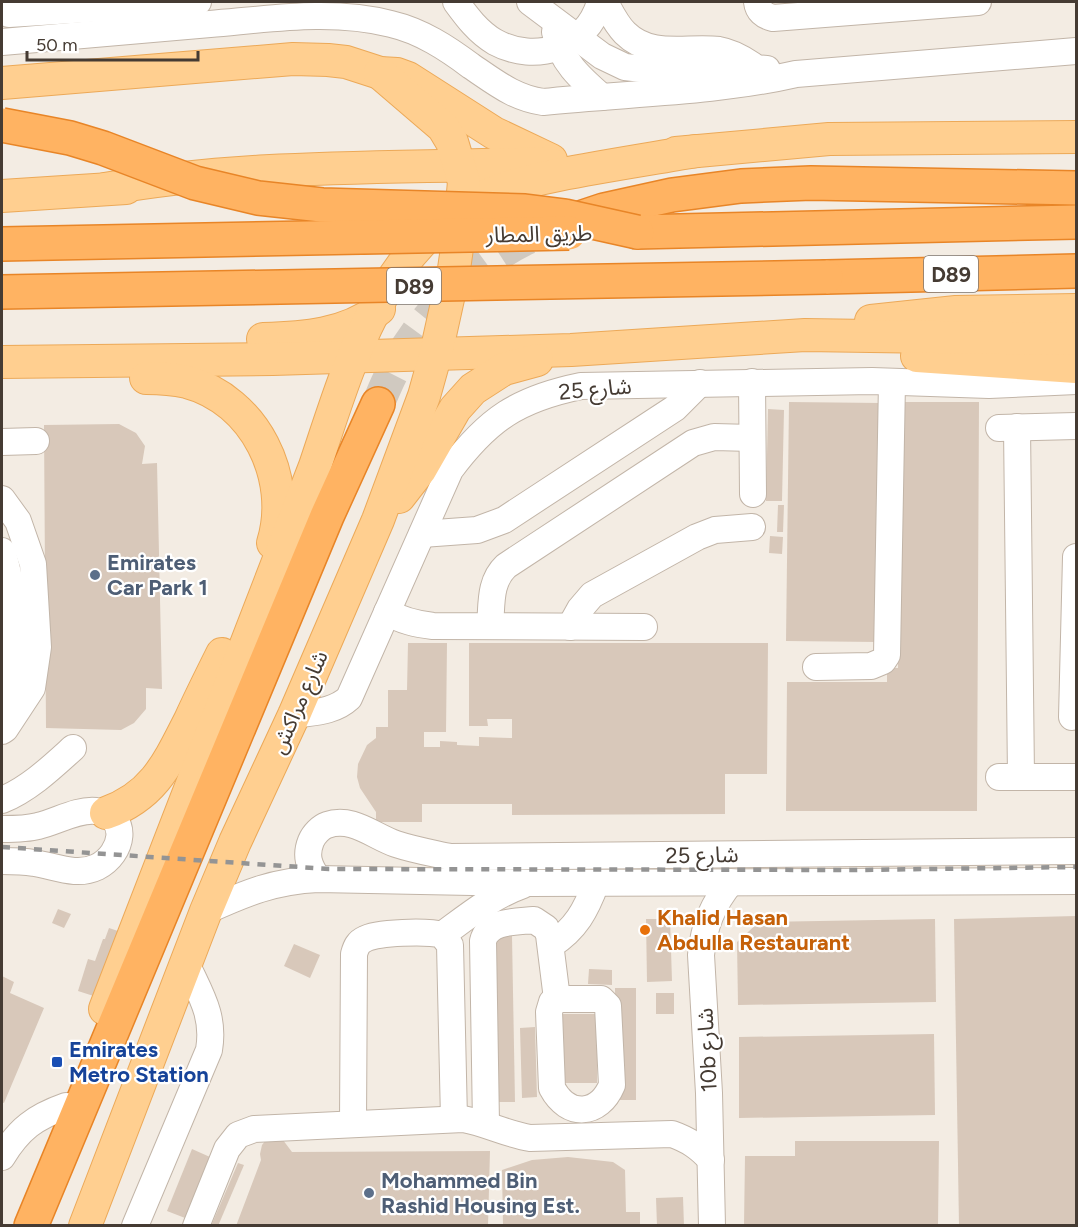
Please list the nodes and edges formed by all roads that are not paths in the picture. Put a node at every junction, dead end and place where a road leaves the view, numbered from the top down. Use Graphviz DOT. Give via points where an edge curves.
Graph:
graph roads {
  1 [pos="198,2"];
  2 [pos="291,2"];
  3 [pos="456,2"];
  4 [pos="530,2"];
  5 [pos="600,2"];
  6 [pos="605,2"];
  7 [pos="757,2"];
  8 [pos="978,2"];
  9 [pos="555,10"];
  10 [pos="9,13"];
  11 [pos="271,19"];
  12 [pos="2,42"];
  13 [pos="569,42"];
  14 [pos="1077,51"];
  15 [pos="755,67"];
  16 [pos="380,73"];
  17 [pos="796,74"];
  18 [pos="2,83"];
  19 [pos="602,97"];
  20 [pos="2,125"];
  21 [pos="1077,137"];
  22 [pos="696,152"];
  23 [pos="556,163"];
  24 [pos="460,166"];
  25 [pos="1077,170"];
  26 [pos="867,185"];
  27 [pos="1077,188"];
  28 [pos="105,189"];
  29 [pos="2,196"];
  30 [pos="461,221"];
  31 [pos="571,221"];
  32 [pos="1077,222"];
  33 [pos="637,232"];
  34 [pos="2,244"];
  35 [pos="422,256"];
  36 [pos="1077,271"];
  37 [pos="2,292"];
  38 [pos="1077,310"];
  39 [pos="375,312"];
  40 [pos="444,317"];
  41 [pos="806,335"];
  42 [pos="866,337"];
  43 [pos="1077,339"];
  44 [pos="2,345"];
  45 [pos="571,350"];
  46 [pos="436,353"];
  47 [pos="353,357"];
  48 [pos="2,362"];
  49 [pos="49,362"];
  50 [pos="1077,367"];
  51 [pos="1077,381"];
  52 [pos="752,382"];
  53 [pos="892,382"];
  54 [pos="700,383"];
  55 [pos="378,404"];
  56 [pos="1077,426"];
  57 [pos="752,438"];
  58 [pos="2,441"];
  59 [pos="36,441"];
  60 [pos="753,494"];
  61 [pos="2,499"];
  62 [pos="378,520"];
  63 [pos="752,527"];
  64 [pos="422,534"];
  65 [pos="1077,557"];
  66 [pos="4,564"];
  67 [pos="387,612"];
  68 [pos="236,626"];
  69 [pos="490,626"];
  70 [pos="570,627"];
  71 [pos="644,627"];
  72 [pos="816,667"];
  73 [pos="294,715"];
  74 [pos="1072,717"];
  75 [pos="2,730"];
  76 [pos="73,748"];
  77 [pos="1077,777"];
  78 [pos="2,800"];
  79 [pos="106,813"];
  80 [pos="2,829"];
  81 [pos="168,845"];
  82 [pos="1077,851"];
  83 [pos="485,857"];
  84 [pos="2,861"];
  85 [pos="318,879"];
  86 [pos="496,881"];
  87 [pos="1077,881"];
  88 [pos="731,882"];
  89 [pos="528,883"];
  90 [pos="596,883"];
  91 [pos="206,911"];
  92 [pos="442,935"];
  93 [pos="551,945"];
  94 [pos="186,963"];
  95 [pos="557,999"];
  96 [pos="66,1106"];
  97 [pos="454,1119"];
  98 [pos="353,1124"];
  99 [pos="486,1124"];
  100 [pos="2,1157"];
  101 [pos="711,1160"];
  102 [pos="23,1226"];
  103 [pos="31,1226"];
  104 [pos="85,1226"];
  105 [pos="135,1226"];
  106 [pos="196,1226"];
  107 [pos="712,1226"];
  1 -- 10 [label="street"];
  2 -- 11 [label="street"];
  3 -- 13 [label="street" via="474,26 508,48 536,52"];
  4 -- 9 [label="street"];
  5 -- 13 [label="street" via="592,21"];
  6 -- 15 [label="street" via="619,27 650,48 720,50"];
  7 -- 8 [label="street" via="760,11 773,18"];
  9 -- 13 [label="street"];
  11 -- 12 [label="street"];
  11 -- 19 [label="street" via="342,16 394,24 419,33 518,97 543,102"];
  13 -- 15 [label="street" via="642,71"];
  13 -- 19 [label="street" via="567,62"];
  14 -- 17 [label="street"];
  15 -- 17 [label="street"];
  16 -- 18 [label="main road" via="346,62 293,59"];
  16 -- 23 [label="main road" via="408,78 494,133"];
  16 -- 24 [label="main road, شارع مراكش" via="443,127"];
  17 -- 19 [label="street" via="728,86"];
  20 -- 33 [label="highway, bridge" via="70,138 195,183 258,198 322,205 525,211"];
  21 -- 22 [label="main road" via="830,139"];
  22 -- 23 [label="main road"];
  22 -- 30 [label="main road" via="586,169 500,189"];
  23 -- 24 [label="main road"];
  24 -- 28 [label="main road" via="204,174"];
  24 -- 30 [label="main road, شارع مراكش" via="464,182"];
  25 -- 26 [label="highway" via="948,176"];
  26 -- 27 [label="highway"];
  26 -- 31 [label="highway" via="777,184 706,189 638,202"];
  28 -- 29 [label="main road"];
  28 -- 35 [label="main road" via="342,188 365,195 386,208 404,225"];
  30 -- 35 [label="main road"];
  30 -- 40 [label="main road, شارع مراكش"];
  32 -- 33 [label="highway, طريق المطار / D89"];
  33 -- 34 [label="highway, طريق المطار / D89, bridge"];
  35 -- 39 [label="main road" via="402,290"];
  35 -- 40 [label="main road"];
  36 -- 37 [label="highway, D89, bridge"];
  38 -- 41 [label="main road" via="923,315"];
  39 -- 44 [label="main road" via="349,326 290,339"];
  39 -- 47 [label="main road"];
  40 -- 46 [label="main road, شارع مراكش"];
  41 -- 42 [label="main road"];
  41 -- 45 [label="main road"];
  42 -- 43 [label="main road"];
  42 -- 50 [label="main road" via="892,350 931,358"];
  45 -- 46 [label="main road"];
  45 -- 62 [label="main road" via="504,369 473,389 455,409 420,470"];
  46 -- 47 [label="main road"];
  46 -- 62 [label="main road, شارع مراكش" via="417,417"];
  47 -- 49 [label="main road"];
  47 -- 81 [label="main road" via="315,466"];
  48 -- 49 [label="main road"];
  49 -- 68 [label="main road" via="90,375 168,378 190,383 226,401 255,432 274,470 279,512 270,553"];
  51 -- 53 [label="street, شارع 25" via="988,385"];
  52 -- 53 [label="street, شارع 25"];
  52 -- 54 [label="street, شارع 25"];
  52 -- 57 [label="street"];
  53 -- 72 [label="street" via="887,655 871,666"];
  54 -- 64 [label="street" via="675,408 504,520 477,531"];
  54 -- 64 [label="street, شارع 25" via="580,386 519,405 484,429 450,470"];
  55 -- 103 [label="highway" via="322,527"];
  56 -- 77 [label="street" via="1008,428 1010,777"];
  57 -- 60 [label="street"];
  57 -- 69 [label="street" via="714,437 693,443 506,566 494,582"];
  58 -- 59 [label="street"];
  61 -- 75 [label="street" via="18,521 33,564 38,647 33,688"];
  62 -- 73 [label="main road, شارع مراكش"];
  63 -- 70 [label="street" via="715,530 697,537 592,595"];
  64 -- 67 [label="street, شارع 25"];
  65 -- 74 [label="street"];
  66 -- 75 [label="street" via="13,602 15,685"];
  67 -- 69 [label="street" via="417,624"];
  67 -- 73 [label="street, شارع 25" via="349,698 341,706"];
  68 -- 79 [label="main road" via="166,767 146,790"];
  68 -- 81 [label="main road" via="166,813"];
  69 -- 70 [label="street"];
  70 -- 71 [label="street"];
  73 -- 91 [label="main road, شارع مراكش"];
  76 -- 78 [label="street"];
  79 -- 80 [label="street" via="82,811 36,827"];
  79 -- 84 [label="street" via="119,830 119,841 115,851 96,867 72,871"];
  81 -- 96 [label="main road"];
  82 -- 83 [label="street, شارع 25"];
  83 -- 85 [label="street, شارع 25" via="450,857 416,851 352,823 337,821 312,837 307,852 309,867"];
  83 -- 86 [label="street"];
  85 -- 86 [label="street, شارع 25"];
  85 -- 91 [label="street, شارع 25" via="291,880 261,888"];
  86 -- 89 [label="street, شارع 25"];
  87 -- 88 [label="street, شارع 25"];
  88 -- 90 [label="street, شارع 25"];
  88 -- 101 [label="street, 10b شارع" via="709,915 701,955"];
  89 -- 90 [label="street, شارع 25"];
  89 -- 92 [label="street" via="504,891"];
  90 -- 93 [label="street" via="581,917"];
  91 -- 94 [label="main road, شارع مراكش"];
  92 -- 97 [label="street" via="450,945"];
  92 -- 98 [label="street" via="367,937 356,947"];
  93 -- 95 [label="street"];
  93 -- 99 [label="street" via="546,928 534,920 496,925 484,934"];
  94 -- 104 [label="main road, شارع مراكش"];
  94 -- 105 [label="street" via="210,1019 212,1035"];
  96 -- 100 [label="street" via="27,1125"];
  96 -- 102 [label="main road" via="35,1179"];
  97 -- 98 [label="street"];
  97 -- 99 [label="street"];
  98 -- 106 [label="street" via="254,1129 238,1135 227,1149"];
  99 -- 101 [label="street" via="530,1138 672,1134 687,1139"];
  101 -- 107 [label="street, 10b شارع"];
}
